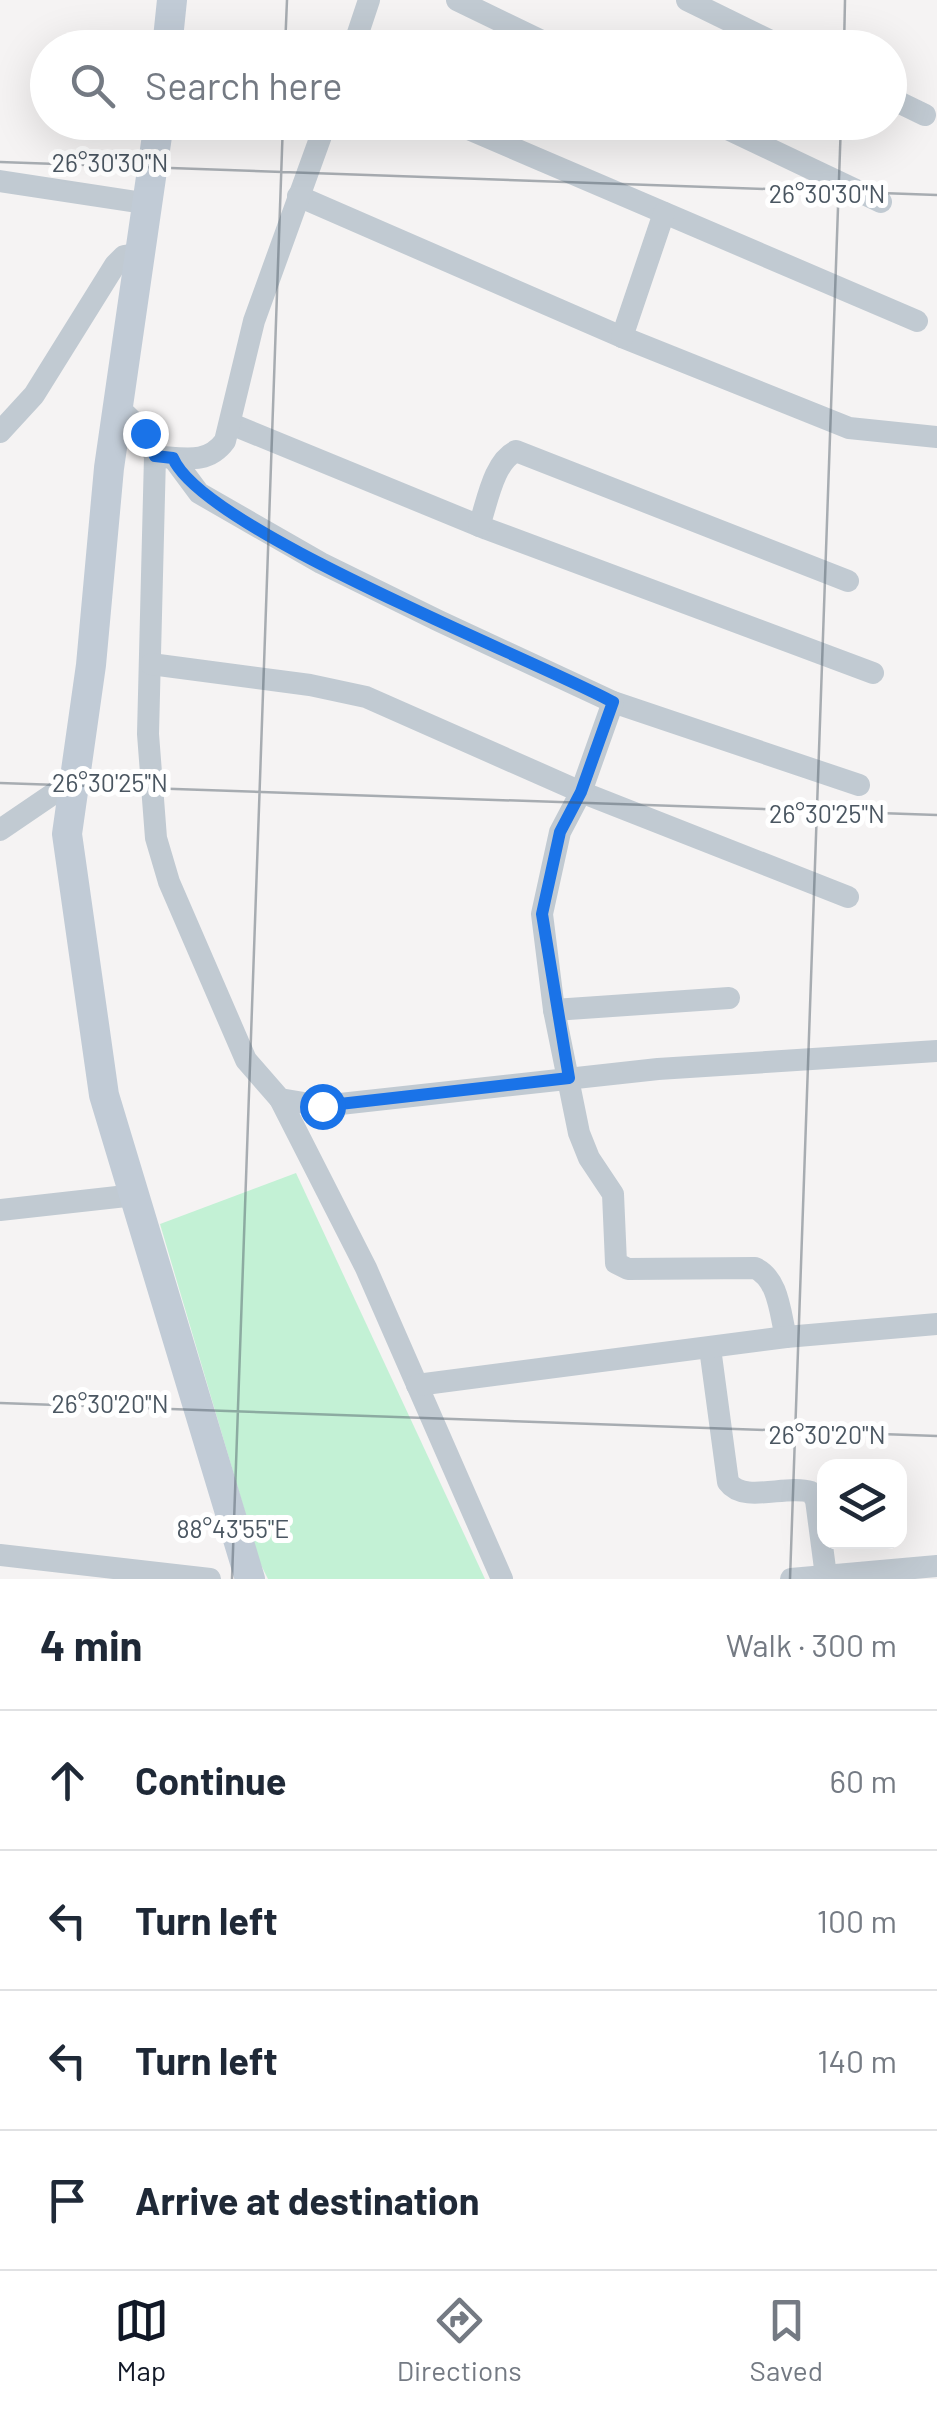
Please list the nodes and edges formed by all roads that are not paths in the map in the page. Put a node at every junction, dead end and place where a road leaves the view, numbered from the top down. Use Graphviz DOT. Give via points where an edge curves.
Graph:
graph roads {
  1 [pos="172,0"];
  2 [pos="369,0"];
  3 [pos="456,0"];
  4 [pos="687,0"];
  5 [pos="169,30"];
  6 [pos="358,30"];
  7 [pos="518,30"];
  8 [pos="748,30"];
  9 [pos="907,106"];
  10 [pos="925,115"];
  11 [pos="157,140"];
  12 [pos="319,140"];
  13 [pos="494,140"];
  14 [pos="752,140"];
  15 [pos="0,181"];
  16 [pos="298,196"];
  17 [pos="881,202"];
  18 [pos="150,204"];
  19 [pos="664,212"];
  20 [pos="142,253"];
  21 [pos="917,321"];
  22 [pos="622,337"];
  23 [pos="120,408"];
  24 [pos="231,424"];
  25 [pos="0,432"];
  26 [pos="937,436"];
  27 [pos="164,457"];
  28 [pos="480,526"];
  29 [pos="848,581"];
  30 [pos="151,664"];
  31 [pos="873,673"];
  32 [pos="613,702"];
  33 [pos="72,780"];
  34 [pos="859,785"];
  35 [pos="581,792"];
  36 [pos="0,830"];
  37 [pos="848,898"];
  38 [pos="729,998"];
  39 [pos="554,1010"];
  40 [pos="937,1051"];
  41 [pos="569,1078"];
  42 [pos="280,1099"];
  43 [pos="135,1195"];
  44 [pos="0,1210"];
  45 [pos="937,1324"];
  46 [pos="786,1337"];
  47 [pos="710,1348"];
  48 [pos="417,1385"];
  49 [pos="0,1555"];
  50 [pos="937,1566"];
  51 [pos="826,1576"];
  52 [pos="210,1579"];
  53 [pos="250,1579"];
  54 [pos="502,1579"];
  55 [pos="791,1579"];
  1 -- 5 [label="street"];
  2 -- 6 [label="street"];
  3 -- 7 [label="street"];
  4 -- 8 [label="street"];
  9 -- 10 [label="street"];
  11 -- 18 [label="street"];
  12 -- 16 [label="street"];
  13 -- 19 [label="street"];
  14 -- 17 [label="street"];
  15 -- 18 [label="street"];
  16 -- 22 [label="street"];
  16 -- 24 [label="street" via="241,362"];
  18 -- 20 [label="street"];
  19 -- 21 [label="street"];
  19 -- 22 [label="street"];
  20 -- 23 [label="street"];
  20 -- 25 [label="street" via="116,264 34,395"];
  22 -- 26 [label="street" via="849,428"];
  23 -- 27 [label="street"];
  23 -- 33 [label="street"];
  24 -- 27 [label="street" via="216,452 196,460"];
  24 -- 28 [label="street"];
  27 -- 30 [label="street"];
  27 -- 32 [label="street" via="199,493 320,562"];
  28 -- 29 [label="street" via="498,473 516,452"];
  28 -- 31 [label="street"];
  30 -- 35 [label="street" via="366,698"];
  30 -- 42 [label="street" via="151,798 168,882 246,1060"];
  32 -- 34 [label="street"];
  32 -- 35 [label="street"];
  33 -- 36 [label="street"];
  33 -- 43 [label="street" via="67,834 85,977 104,1096"];
  35 -- 37 [label="street"];
  35 -- 39 [label="street" via="560,832 542,914"];
  38 -- 39 [label="street"];
  39 -- 41 [label="street"];
  40 -- 41 [label="street"];
  41 -- 42 [label="street" via="322,1106"];
  41 -- 46 [label="street" via="584,1148 613,1194 616,1264 756,1268 773,1286"];
  42 -- 48 [label="street"];
  43 -- 44 [label="street"];
  43 -- 53 [label="street"];
  45 -- 46 [label="street"];
  46 -- 47 [label="street"];
  47 -- 48 [label="street"];
  47 -- 51 [label="street" via="728,1482 746,1493 811,1492"];
  48 -- 54 [label="street"];
  49 -- 52 [label="street"];
  50 -- 51 [label="street"];
  51 -- 55 [label="street"];
}
